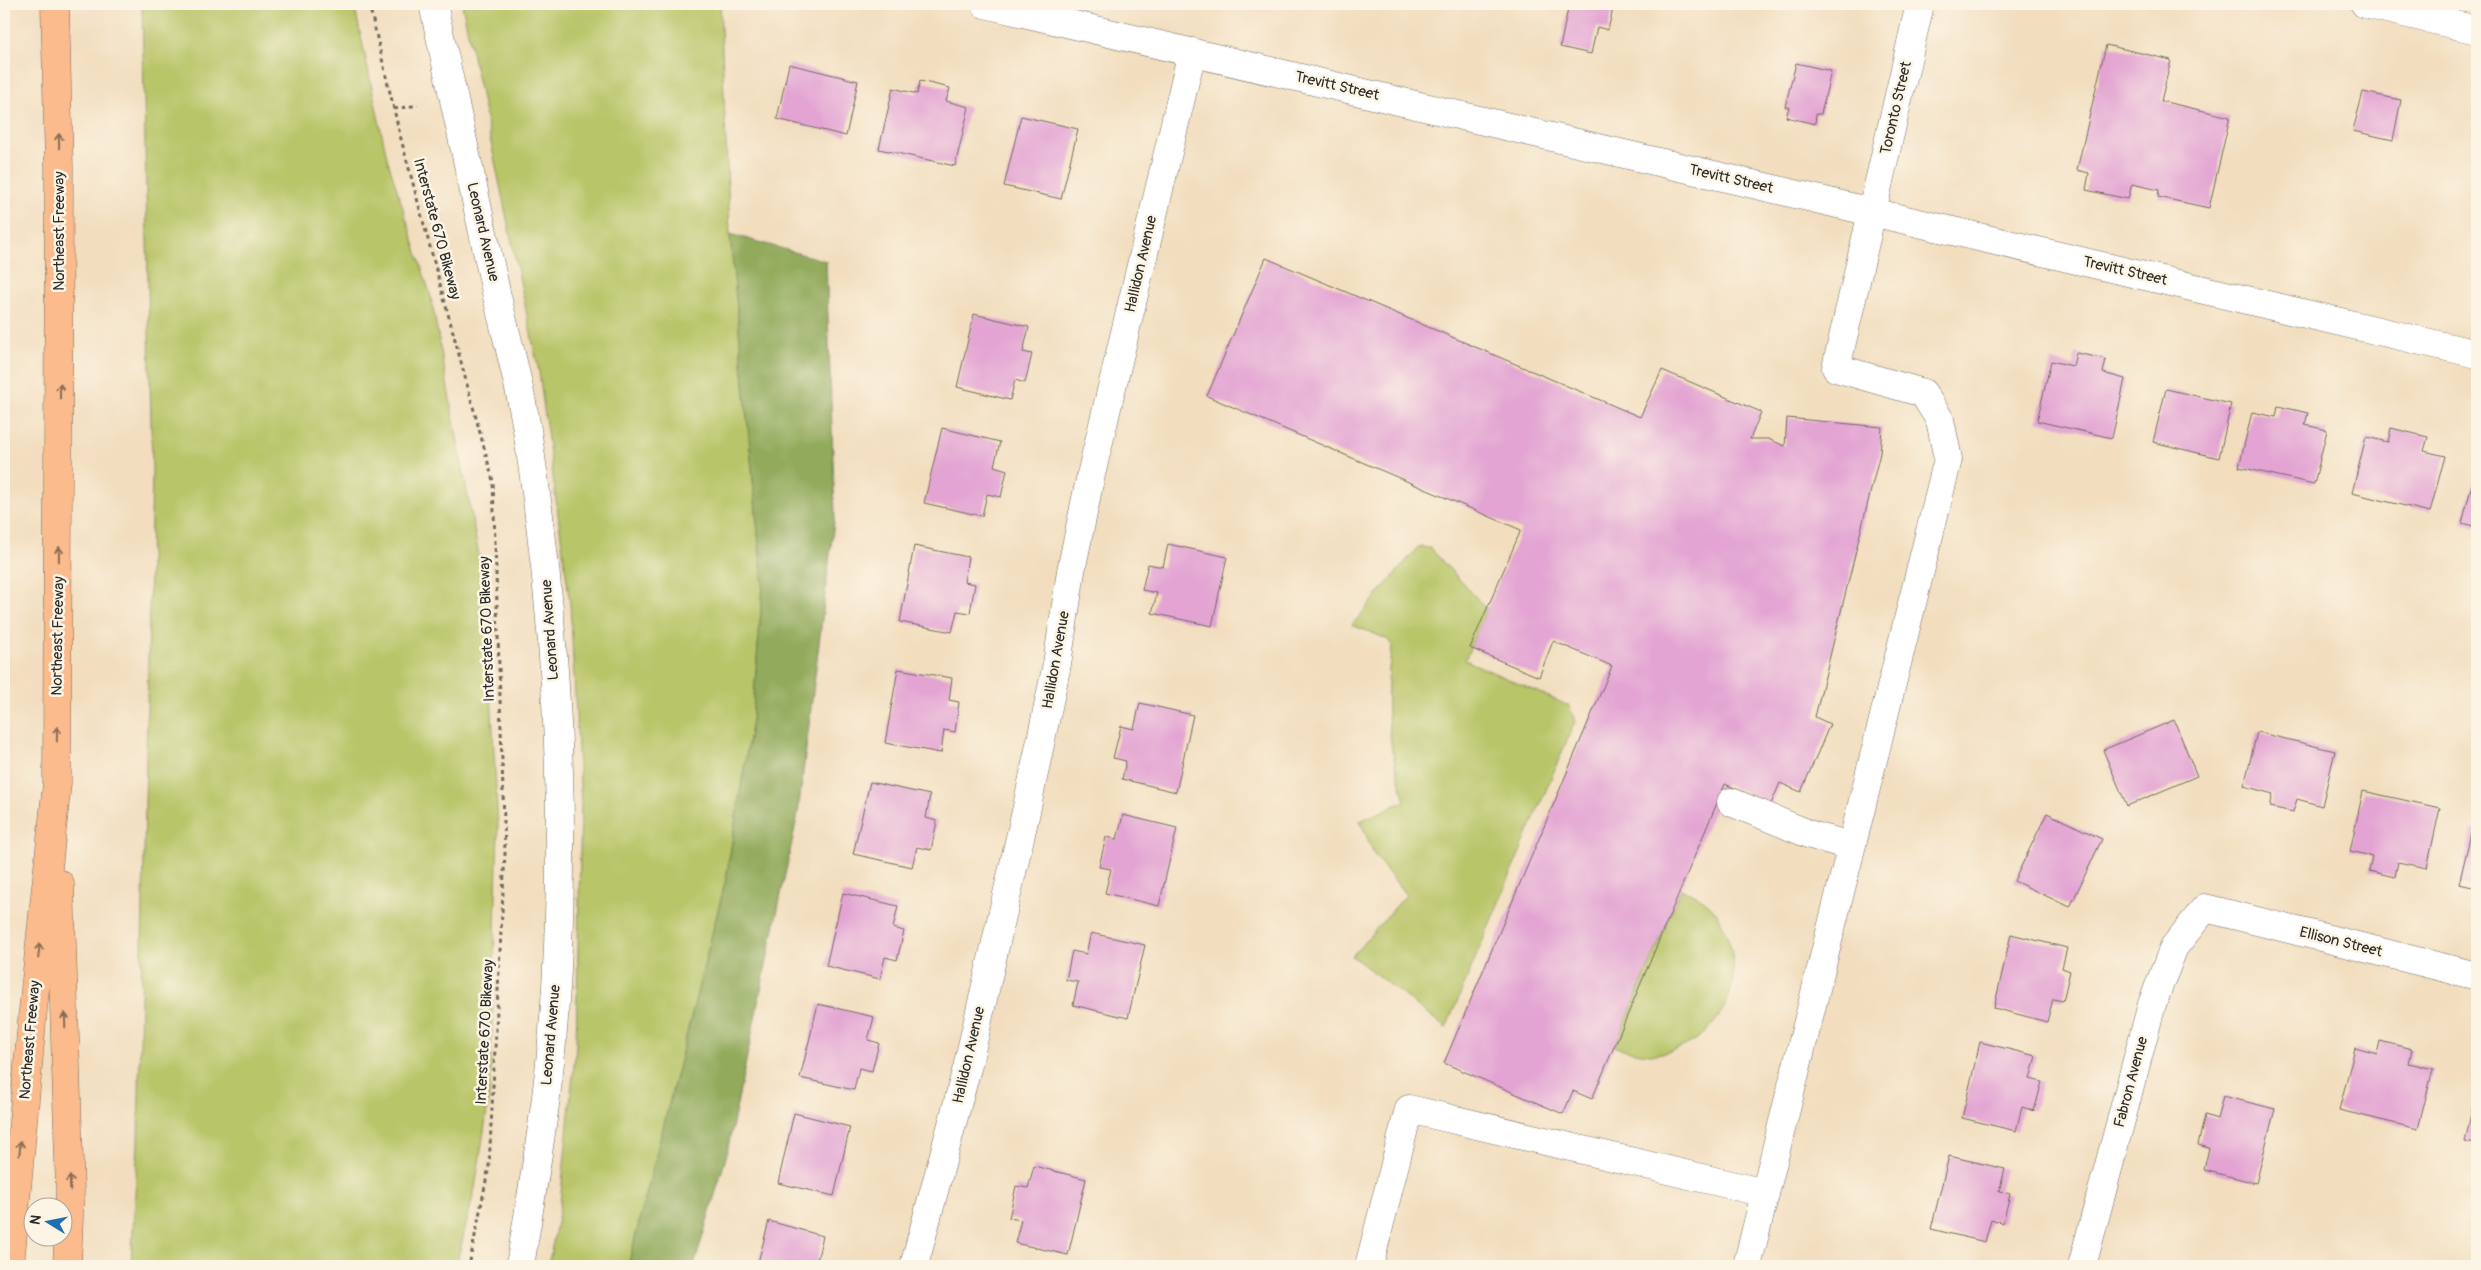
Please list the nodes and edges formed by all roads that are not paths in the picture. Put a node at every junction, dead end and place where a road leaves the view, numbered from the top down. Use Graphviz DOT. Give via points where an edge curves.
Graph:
graph roads {
  1 [pos="55,4"];
  2 [pos="432,4"];
  3 [pos="985,4"];
  4 [pos="1920,4"];
  5 [pos="2365,4"];
  6 [pos="2477,30"];
  7 [pos="1192,52"];
  8 [pos="1872,212"];
  9 [pos="2477,354"];
  10 [pos="57,783"];
  11 [pos="1731,802"];
  12 [pos="1851,846"];
  13 [pos="2205,908"];
  14 [pos="2477,976"];
  15 [pos="1765,1193"];
  16 [pos="10,1266"];
  17 [pos="67,1266"];
  18 [pos="520,1266"];
  19 [pos="914,1266"];
  20 [pos="1369,1266"];
  21 [pos="1747,1266"];
  22 [pos="2082,1266"];
  10 -- 1 [label="highway, Northeast Freeway, one-way" via="59,167"];
  2 -- 18 [label="street, Leonard Avenue" via="527,432 544,559 554,678 559,818 554,1019 548,1087"];
  3 -- 7 [label="street, Trevitt Street"];
  4 -- 8 [label="street, Toronto Street"];
  5 -- 6 [label="street"];
  7 -- 8 [label="street, Trevitt Street"];
  7 -- 19 [label="street, Hallidon Avenue" via="1090,479 1071,571 1057,664 967,1068"];
  8 -- 9 [label="street, Trevitt Street"];
  8 -- 12 [label="street, Toronto Street" via="1836,368 1923,393 1940,420 1948,459"];
  16 -- 10 [label="highway, Northeast Freeway, one-way"];
  17 -- 10 [label="highway, one-way" via="70,1191"];
  11 -- 12 [label="street" via="1811,835"];
  12 -- 15 [label="street"];
  13 -- 14 [label="street, Ellison Street"];
  13 -- 22 [label="street, Fabron Avenue" via="2174,947 2152,1004"];
  15 -- 20 [label="street" via="1409,1109"];
  15 -- 21 [label="street"];
}
